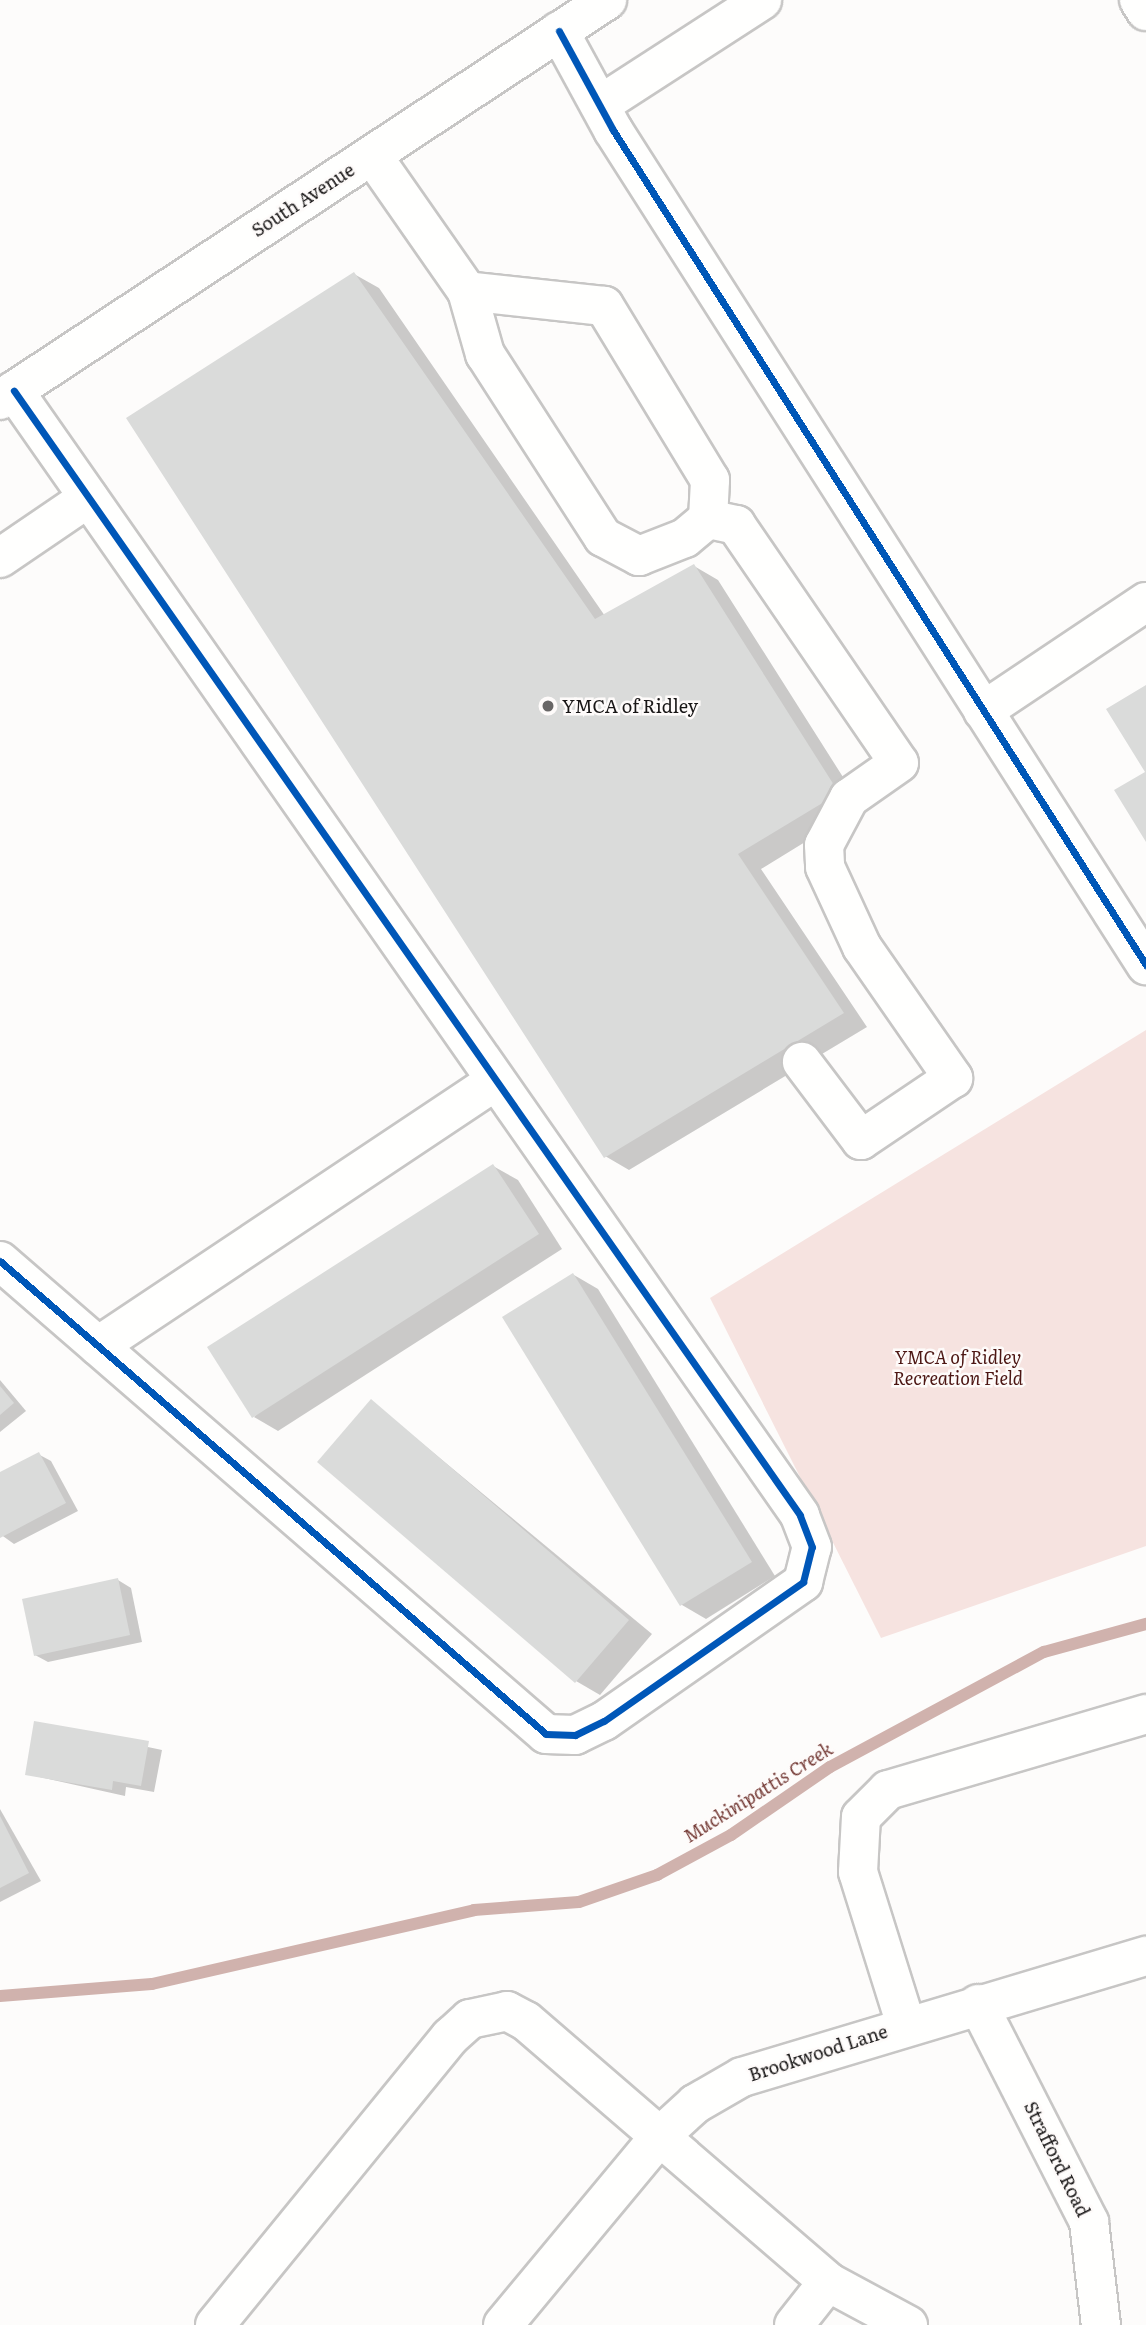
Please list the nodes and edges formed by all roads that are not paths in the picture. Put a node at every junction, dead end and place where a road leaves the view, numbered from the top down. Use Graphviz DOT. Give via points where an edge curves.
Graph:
graph roads {
  1 [pos="607,0"];
  2 [pos="762,0"];
  3 [pos="1139,0"];
  4 [pos="1146,11"];
  5 [pos="559,31"];
  6 [pos="600,105"];
  7 [pos="372,155"];
  8 [pos="467,291"];
  9 [pos="7,395"];
  10 [pos="88,498"];
  11 [pos="708,519"];
  12 [pos="0,558"];
  13 [pos="1146,602"];
  14 [pos="982,711"];
  15 [pos="1146,965"];
  16 [pos="802,1062"];
  17 [pos="496,1081"];
  18 [pos="0,1261"];
  19 [pos="98,1346"];
  20 [pos="1146,1714"];
  21 [pos="1146,1956"];
  22 [pos="978,2004"];
  23 [pos="906,2025"];
  24 [pos="659,2137"];
  25 [pos="828,2282"];
  26 [pos="895,2322"];
  27 [pos="215,2325"];
  28 [pos="503,2325"];
  29 [pos="794,2325"];
  30 [pos="1101,2325"];
  1 -- 5 [label="street, South Avenue"];
  2 -- 6 [label="street"];
  3 -- 4 [label="street"];
  5 -- 6 [label="street"];
  5 -- 7 [label="street, South Avenue"];
  6 -- 14 [label="street"];
  7 -- 8 [label="street"];
  7 -- 9 [label="street, South Avenue"];
  8 -- 11 [label="street" via="604,306 710,480"];
  8 -- 11 [label="street" via="485,354 603,537 639,556 685,538"];
  9 -- 10 [label="street"];
  10 -- 12 [label="street"];
  10 -- 17 [label="street"];
  11 -- 16 [label="street" via="736,525 899,763 849,799 824,845 825,867 862,947 953,1077 861,1139"];
  13 -- 14 [label="street"];
  14 -- 15 [label="street"];
  17 -- 19 [label="street"];
  17 -- 19 [label="street" via="800,1515 813,1547 803,1582 604,1721 575,1735 546,1734"];
  18 -- 19 [label="street"];
  20 -- 23 [label="street" via="888,1790 861,1817 858,1872"];
  21 -- 22 [label="street, Brookwood Lane"];
  22 -- 23 [label="street, Brookwood Lane"];
  22 -- 30 [label="street, Strafford Road" via="1089,2222"];
  23 -- 24 [label="street, Brookwood Lane" via="743,2077 695,2104"];
  24 -- 25 [label="street"];
  24 -- 27 [label="street" via="526,2021 507,2011 470,2019"];
  24 -- 28 [label="street, Brookwood Lane"];
  25 -- 26 [label="street"];
  25 -- 29 [label="street"];
}
